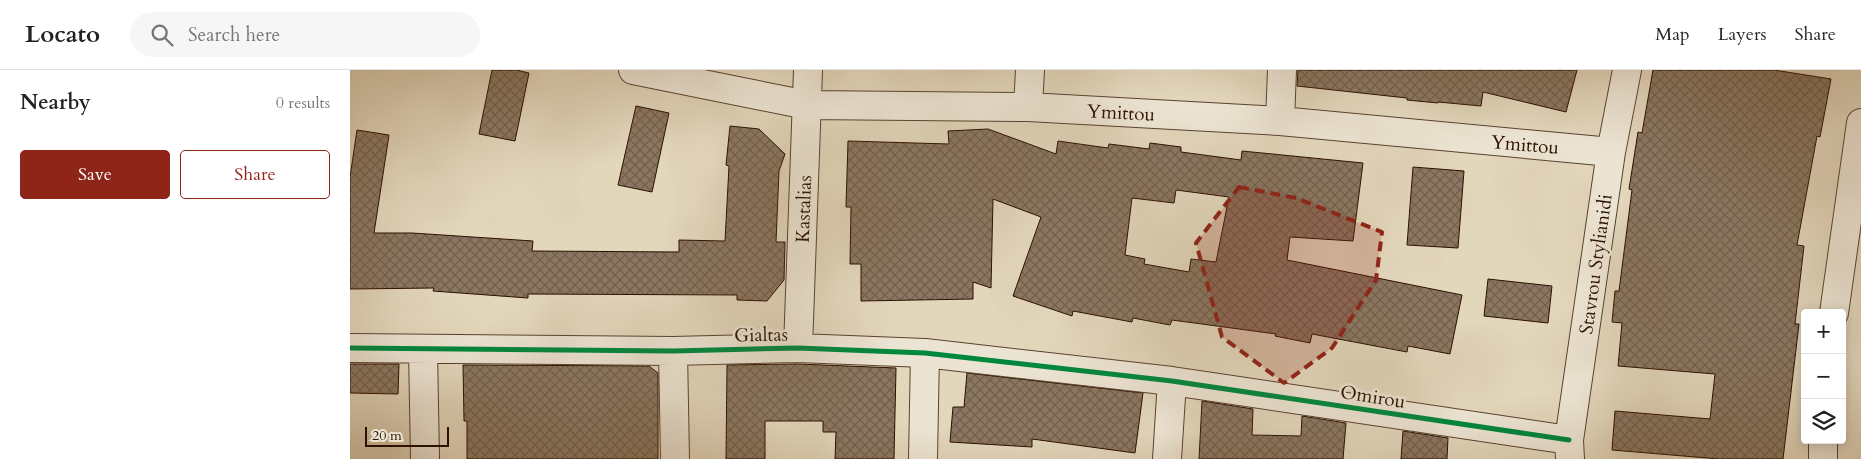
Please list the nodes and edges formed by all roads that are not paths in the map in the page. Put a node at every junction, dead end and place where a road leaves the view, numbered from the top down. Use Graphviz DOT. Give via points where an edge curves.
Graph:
graph roads {
  1 [pos="633,70"];
  2 [pos="808,70"];
  3 [pos="1030,70"];
  4 [pos="1282,70"];
  5 [pos="1627,70"];
  6 [pos="807,106"];
  7 [pos="1028,107"];
  8 [pos="1280,121"];
  9 [pos="1861,123"];
  10 [pos="1611,152"];
  11 [pos="1853,225"];
  12 [pos="1835,309"];
  13 [pos="350,348"];
  14 [pos="798,348"];
  15 [pos="423,350"];
  16 [pos="673,351"];
  17 [pos="925,353"];
  18 [pos="1172,381"];
  19 [pos="1823,444"];
  20 [pos="1570,450"];
  21 [pos="425,459"];
  22 [pos="675,459"];
  23 [pos="923,459"];
  24 [pos="1167,459"];
  25 [pos="1824,459"];
  1 -- 6 [label="street, Ymittou"];
  2 -- 6 [label="street, Kastalias"];
  3 -- 7 [label="street"];
  4 -- 8 [label="street"];
  5 -- 10 [label="street, Stavrou Stylianidi"];
  6 -- 7 [label="street, Ymittou"];
  6 -- 14 [label="street, Kastalias"];
  7 -- 8 [label="street, Ymittou"];
  8 -- 10 [label="street, Ymittou"];
  9 -- 11 [label="street"];
  10 -- 20 [label="street, Stavrou Stylianidi"];
  11 -- 12 [label="street"];
  13 -- 15 [label="street, Gialtas"];
  14 -- 16 [label="street, Gialtas"];
  14 -- 17 [label="street, Gialtas"];
  15 -- 16 [label="street, Gialtas"];
  15 -- 21 [label="street"];
  16 -- 22 [label="street"];
  17 -- 18 [label="street, Gialtas"];
  17 -- 23 [label="street"];
  18 -- 20 [label="street, Omirou"];
  18 -- 24 [label="street"];
  19 -- 25 [label="street"];
}
